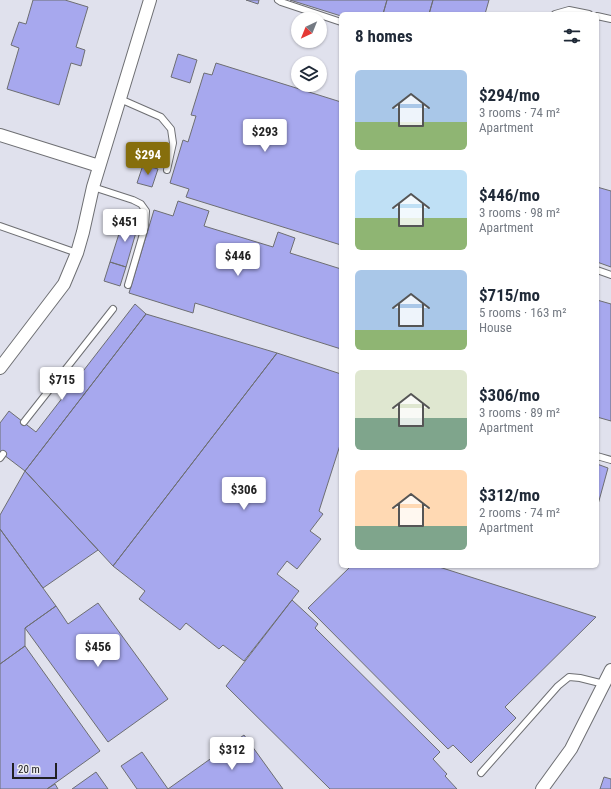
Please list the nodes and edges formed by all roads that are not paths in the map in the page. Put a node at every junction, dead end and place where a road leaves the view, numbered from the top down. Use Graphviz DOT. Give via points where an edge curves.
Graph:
graph roads {
  1 [pos="150,0"];
  2 [pos="278,0"];
  3 [pos="562,12"];
  4 [pos="578,12"];
  5 [pos="599,16"];
  6 [pos="611,19"];
  7 [pos="339,21"];
  8 [pos="120,99"];
  9 [pos="0,135"];
  10 [pos="99,166"];
  11 [pos="167,170"];
  12 [pos="93,187"];
  13 [pos="0,226"];
  14 [pos="77,253"];
  15 [pos="599,271"];
  16 [pos="611,275"];
  17 [pos="128,285"];
  18 [pos="113,310"];
  19 [pos="0,368"];
  20 [pos="24,422"];
  21 [pos="599,457"];
  22 [pos="611,460"];
  23 [pos="611,670"];
  24 [pos="604,684"];
  25 [pos="481,773"];
  26 [pos="542,789"];
  1 -- 8 [label="street"];
  2 -- 7 [label="lane"];
  3 -- 4 [label="lane"];
  5 -- 6 [label="lane"];
  8 -- 10 [label="street"];
  8 -- 11 [label="lane" via="161,117 171,129 173,143"];
  9 -- 10 [label="street"];
  10 -- 12 [label="street"];
  12 -- 14 [label="street"];
  12 -- 17 [label="lane" via="133,200 141,204 146,211 145,227"];
  13 -- 14 [label="lane"];
  14 -- 19 [label="street" via="64,284"];
  15 -- 16 [label="lane"];
  18 -- 20 [label="lane"];
  21 -- 22 [label="lane"];
  23 -- 24 [label="street"];
  24 -- 25 [label="lane" via="569,677 558,686"];
  24 -- 26 [label="street" via="571,749"];
}
